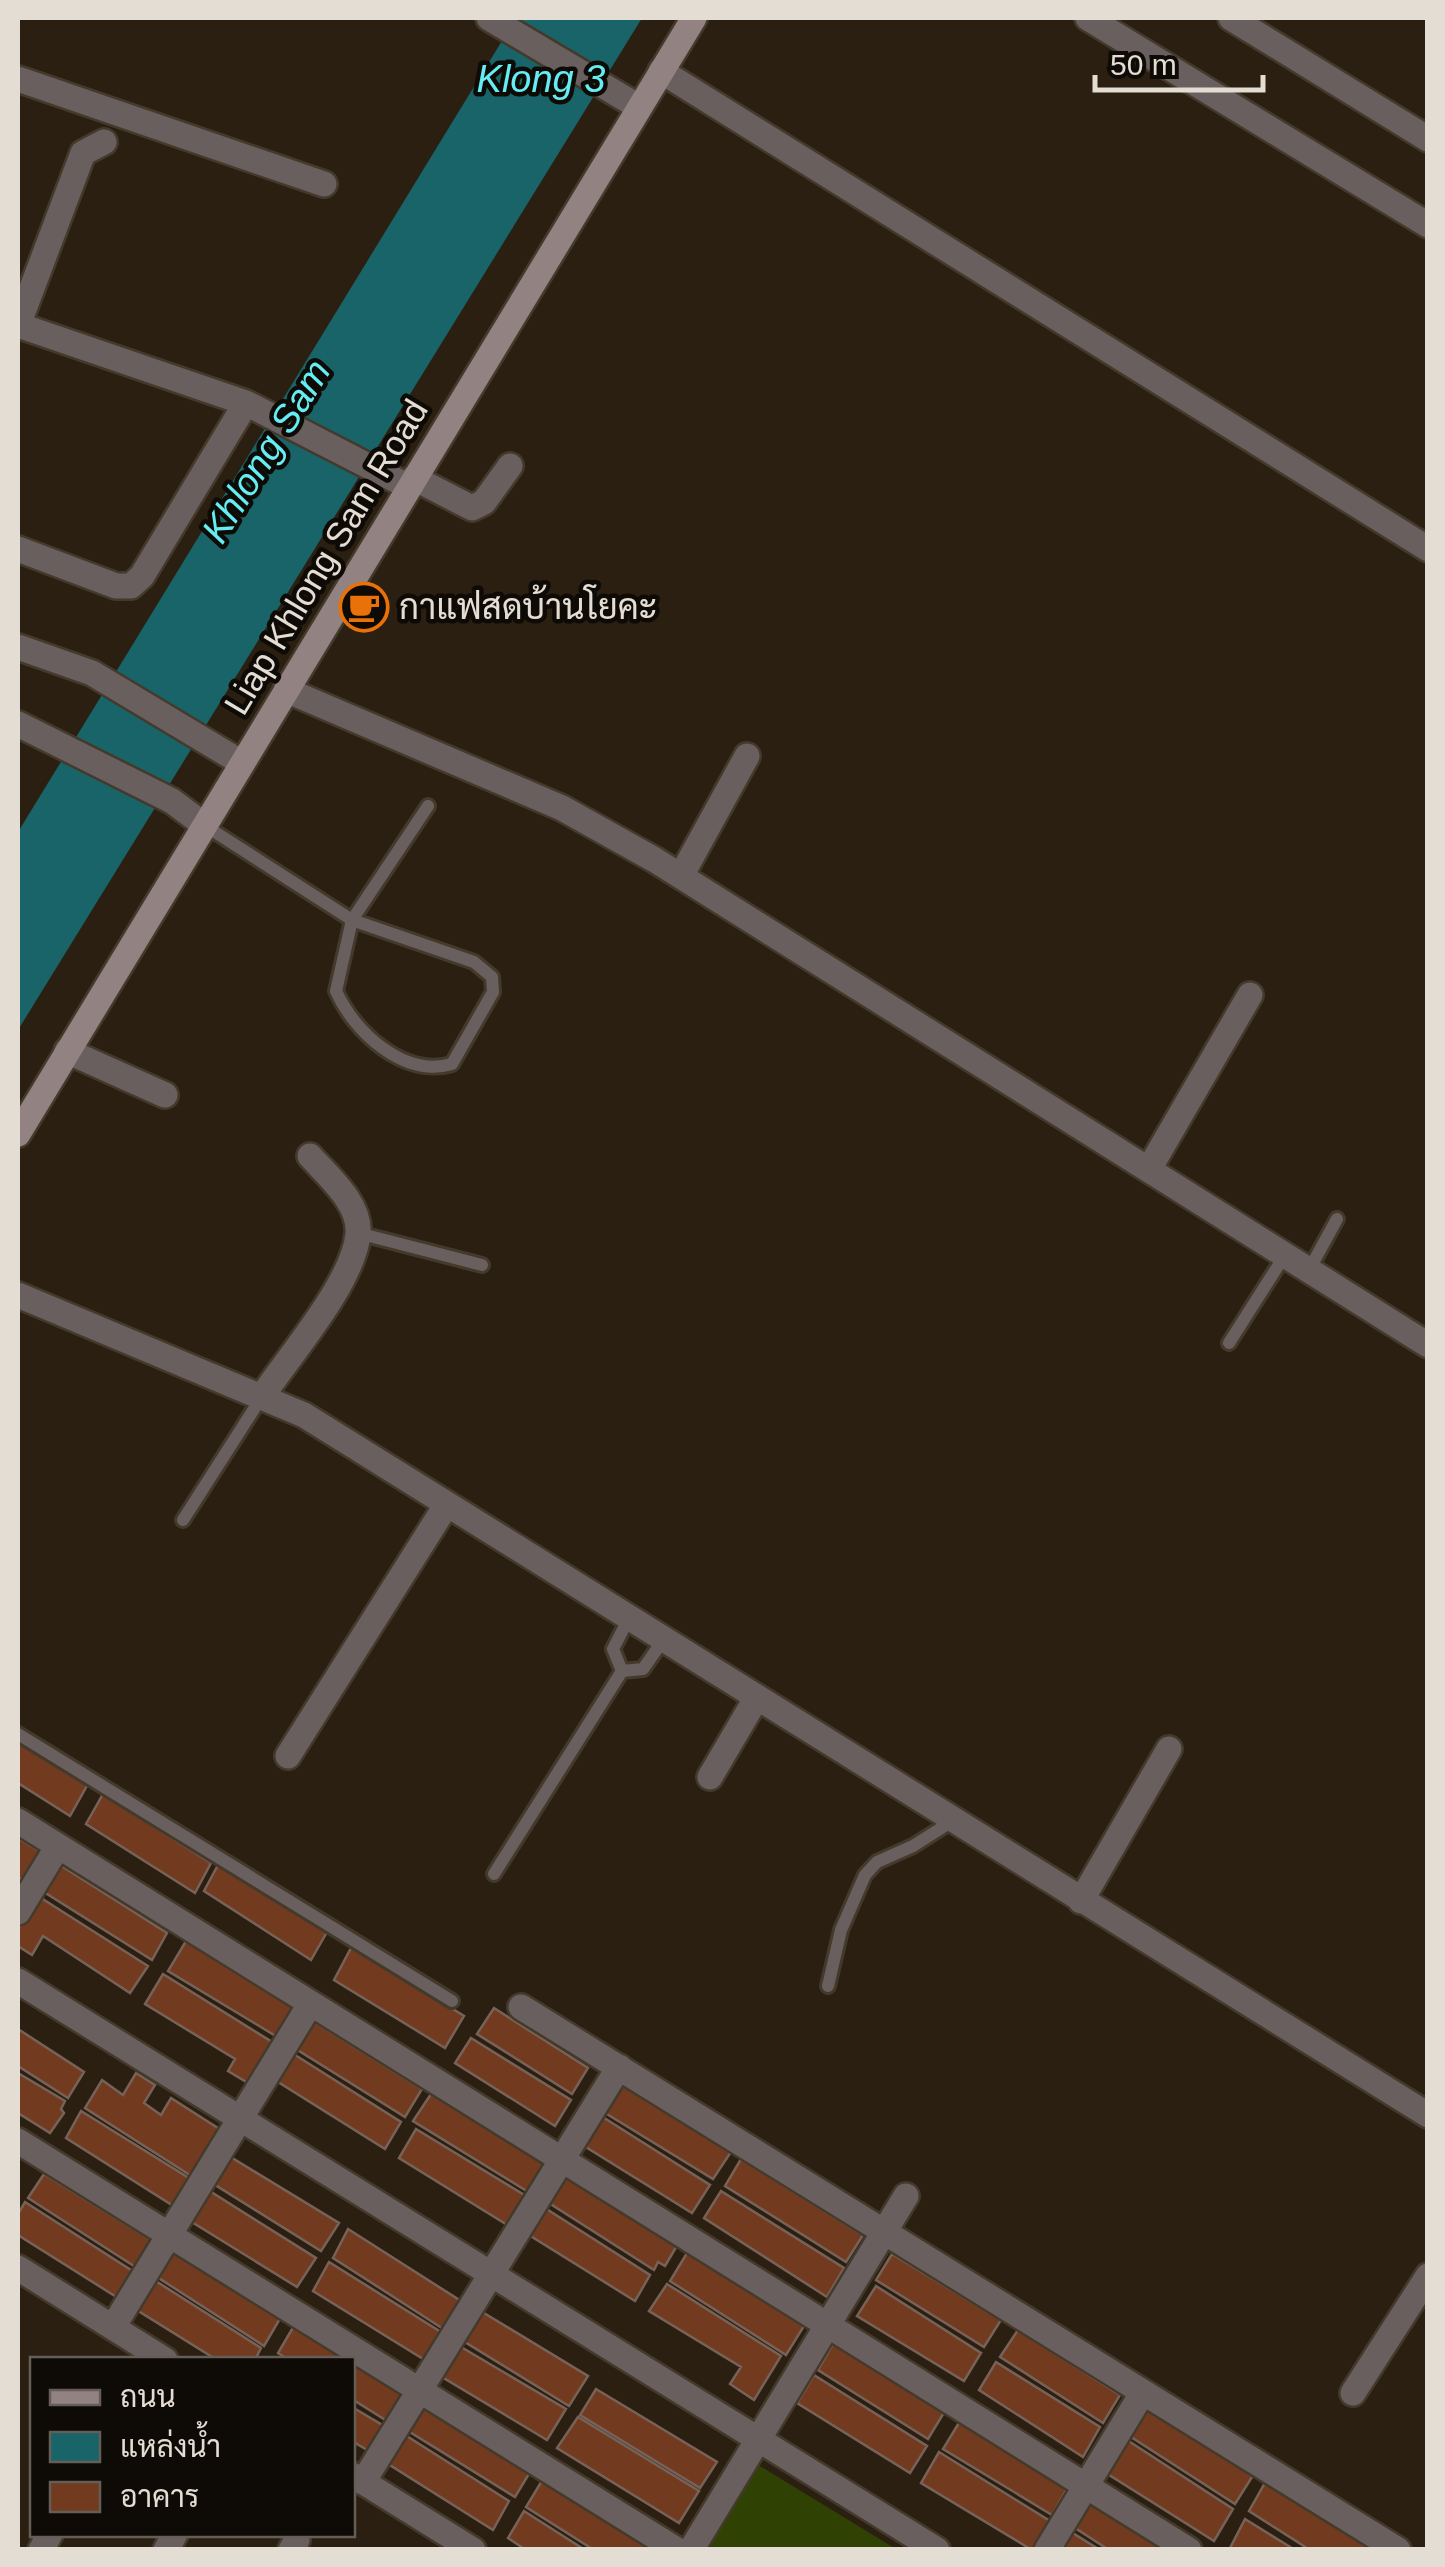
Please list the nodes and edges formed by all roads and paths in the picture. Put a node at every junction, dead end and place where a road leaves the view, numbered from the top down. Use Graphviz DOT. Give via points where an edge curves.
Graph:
graph roads {
  1 [pos="694,18"];
  2 [pos="1088,18"];
  3 [pos="1232,18"];
  4 [pos="494,20"];
  5 [pos="661,71"];
  6 [pos="18,79"];
  7 [pos="631,102"];
  8 [pos="1428,139"];
  9 [pos="104,142"];
  10 [pos="324,184"];
  11 [pos="1428,224"];
  12 [pos="18,325"];
  13 [pos="252,406"];
  14 [pos="510,466"];
  15 [pos="412,483"];
  16 [pos="18,549"];
  17 [pos="1428,549"];
  18 [pos="18,647"];
  19 [pos="286,690"];
  20 [pos="18,724"];
  21 [pos="748,756"];
  22 [pos="242,763"];
  23 [pos="428,806"];
  24 [pos="204,825"];
  25 [pos="680,876"];
  26 [pos="352,920"];
  27 [pos="1250,995"];
  28 [pos="67,1051"];
  29 [pos="165,1095"];
  30 [pos="18,1134"];
  31 [pos="310,1156"];
  32 [pos="1149,1169"];
  33 [pos="1337,1219"];
  34 [pos="358,1233"];
  35 [pos="1285,1255"];
  36 [pos="482,1265"];
  37 [pos="1309,1270"];
  38 [pos="18,1295"];
  39 [pos="1229,1343"];
  40 [pos="1428,1345"];
  41 [pos="263,1394"];
  42 [pos="447,1504"];
  43 [pos="183,1520"];
  44 [pos="629,1618"];
  45 [pos="664,1640"];
  46 [pos="622,1672"];
  47 [pos="757,1698"];
  48 [pos="18,1734"];
  49 [pos="1169,1749"];
  50 [pos="288,1756"];
  51 [pos="710,1776"];
  52 [pos="954,1820"];
  53 [pos="18,1821"];
  54 [pos="58,1846"];
  55 [pos="494,1874"];
  56 [pos="1081,1902"];
  57 [pos="18,1912"];
  58 [pos="18,1981"];
  59 [pos="828,1986"];
  60 [pos="452,2001"];
  61 [pos="310,2006"];
  62 [pos="521,2007"];
  63 [pos="618,2068"];
  64 [pos="1428,2115"];
  65 [pos="240,2120"];
  66 [pos="18,2141"];
  67 [pos="561,2161"];
  68 [pos="906,2196"];
  69 [pos="884,2232"];
  70 [pos="169,2236"];
  71 [pos="18,2268"];
  72 [pos="491,2275"];
  73 [pos="1428,2276"];
  74 [pos="827,2326"];
  75 [pos="113,2327"];
  76 [pos="160,2357"];
  77 [pos="420,2390"];
  78 [pos="1143,2392"];
  79 [pos="1353,2393"];
  80 [pos="758,2439"];
  81 [pos="358,2478"];
  82 [pos="1086,2486"];
  83 [pos="1396,2549"];
  84 [pos="473,2550"];
  85 [pos="677,2550"];
  86 [pos="691,2550"];
  87 [pos="937,2550"];
  88 [pos="1048,2550"];
  89 [pos="1189,2550"];
  1 -- 5 [label="main road, Liap Khlong Sam Road"];
  2 -- 11 [label="street"];
  3 -- 8 [label="street"];
  4 -- 7 [label="street"];
  5 -- 7 [label="main road, Liap Khlong Sam Road"];
  5 -- 17 [label="street"];
  6 -- 10 [label="street"];
  7 -- 15 [label="main road, Liap Khlong Sam Road"];
  9 -- 12 [label="street" via="84,153"];
  12 -- 13 [label="street"];
  13 -- 15 [label="street"];
  13 -- 16 [label="street" via="131,586"];
  14 -- 15 [label="street" via="472,508"];
  15 -- 19 [label="main road, Liap Khlong Sam Road"];
  18 -- 22 [label="street" via="92,674"];
  19 -- 22 [label="main road, Liap Khlong Sam Road"];
  19 -- 25 [label="street" via="562,808"];
  20 -- 24 [label="street"];
  21 -- 25 [label="street"];
  22 -- 24 [label="main road, Liap Khlong Sam Road"];
  23 -- 26 [label="lane"];
  24 -- 26 [label="lane"];
  24 -- 28 [label="main road, Liap Khlong Sam Road"];
  25 -- 32 [label="street"];
  26 -- 26 [label="lane" via="474,962 492,977 493,992 452,1064 425,1068 366,1038 344,1009 336,991"];
  27 -- 32 [label="street"];
  28 -- 29 [label="street"];
  28 -- 30 [label="main road, Liap Khlong Sam Road"];
  31 -- 34 [label="street" via="340,1189"];
  32 -- 35 [label="street"];
  33 -- 37 [label="lane"];
  34 -- 36 [label="lane"];
  34 -- 41 [label="street" via="342,1277"];
  35 -- 37 [label="street"];
  35 -- 39 [label="lane"];
  37 -- 40 [label="street"];
  38 -- 41 [label="street"];
  41 -- 42 [label="street"];
  41 -- 43 [label="lane"];
  42 -- 44 [label="street"];
  42 -- 50 [label="street"];
  44 -- 45 [label="street"];
  44 -- 46 [label="lane" via="614,1649"];
  45 -- 46 [label="lane" via="643,1669"];
  45 -- 47 [label="street"];
  46 -- 55 [label="lane"];
  47 -- 51 [label="street"];
  47 -- 52 [label="street"];
  48 -- 60 [label="lane"];
  49 -- 56 [label="street"];
  52 -- 56 [label="street"];
  52 -- 59 [label="lane" via="865,1875 841,1930"];
  53 -- 54 [label="street"];
  54 -- 57 [label="street"];
  54 -- 61 [label="street"];
  56 -- 64 [label="street"];
  58 -- 65 [label="street"];
  61 -- 65 [label="street"];
  61 -- 67 [label="street"];
  62 -- 63 [label="street"];
  63 -- 67 [label="street"];
  63 -- 69 [label="street"];
  65 -- 70 [label="street"];
  65 -- 72 [label="street"];
  66 -- 70 [label="street"];
  67 -- 72 [label="street"];
  67 -- 74 [label="street"];
  68 -- 69 [label="street"];
  69 -- 74 [label="street"];
  69 -- 78 [label="street"];
  70 -- 75 [label="street"];
  70 -- 77 [label="street"];
  71 -- 75 [label="street"];
  72 -- 77 [label="street"];
  72 -- 80 [label="street"];
  73 -- 79 [label="street"];
  74 -- 80 [label="street"];
  74 -- 82 [label="street"];
  75 -- 76 [label="street"];
  77 -- 81 [label="street"];
  77 -- 85 [label="street"];
  78 -- 82 [label="street"];
  78 -- 83 [label="street"];
  80 -- 86 [label="street"];
  80 -- 87 [label="street"];
  81 -- 84 [label="street"];
  82 -- 88 [label="street"];
  82 -- 89 [label="street"];
}
